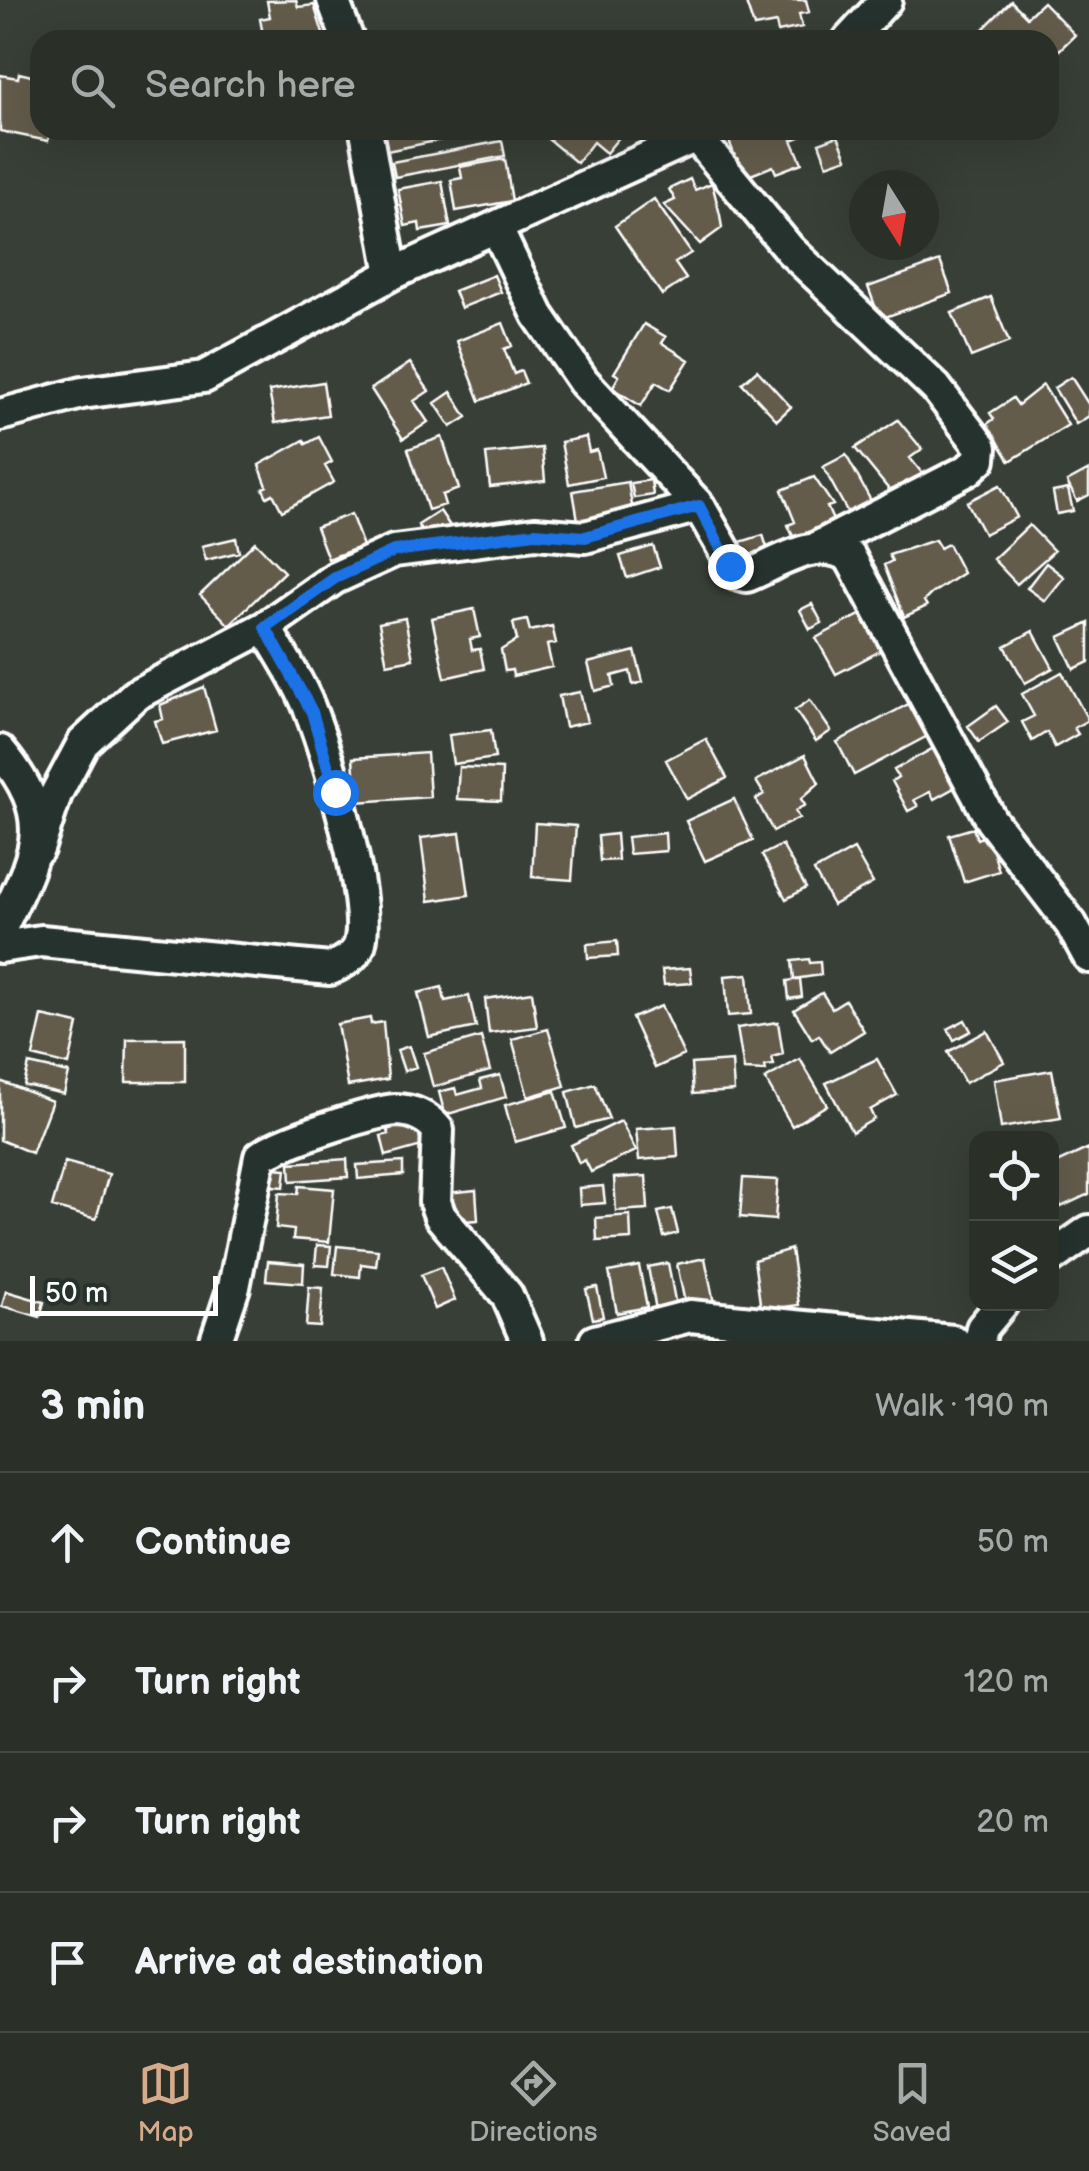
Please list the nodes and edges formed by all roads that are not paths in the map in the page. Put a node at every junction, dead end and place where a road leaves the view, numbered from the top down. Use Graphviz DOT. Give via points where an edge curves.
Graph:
graph roads {
  1 [pos="334,0"];
  2 [pos="886,0"];
  3 [pos="344,30"];
  4 [pos="858,30"];
  5 [pos="368,140"];
  6 [pos="686,140"];
  7 [pos="706,140"];
  8 [pos="497,229"];
  9 [pos="392,274"];
  10 [pos="0,415"];
  11 [pos="699,506"];
  12 [pos="820,546"];
  13 [pos="265,627"];
  14 [pos="0,751"];
  15 [pos="38,849"];
  16 [pos="0,930"];
  17 [pos="0,948"];
  18 [pos="1089,957"];
  19 [pos="1089,1230"];
  20 [pos="1059,1252"];
  21 [pos="996,1311"];
  22 [pos="216,1341"];
  23 [pos="527,1341"];
  24 [pos="595,1341"];
  25 [pos="953,1341"];
  26 [pos="979,1341"];
  1 -- 3 [label="street"];
  2 -- 4 [label="street"];
  5 -- 9 [label="street"];
  6 -- 8 [label="street"];
  7 -- 12 [label="street" via="790,250 936,388 981,447 980,459 968,470"];
  8 -- 9 [label="street"];
  8 -- 11 [label="street" via="538,316 583,380"];
  9 -- 10 [label="street" via="204,378 82,393"];
  11 -- 12 [label="street" via="738,574"];
  11 -- 13 [label="street" via="585,537 535,533 394,551 335,578"];
  12 -- 18 [label="street" via="850,557 991,820"];
  13 -- 15 [label="street" via="135,695 84,743 56,794"];
  13 -- 17 [label="street" via="312,712 359,886 359,948 330,969 40,941"];
  14 -- 15 [label="street" via="31,799"];
  15 -- 16 [label="street"];
  19 -- 20 [label="street"];
  21 -- 26 [label="street"];
  22 -- 23 [label="street" via="234,1288 260,1157 394,1110 416,1113 438,1130 440,1216 507,1294"];
  24 -- 25 [label="street" via="690,1316"];
}
